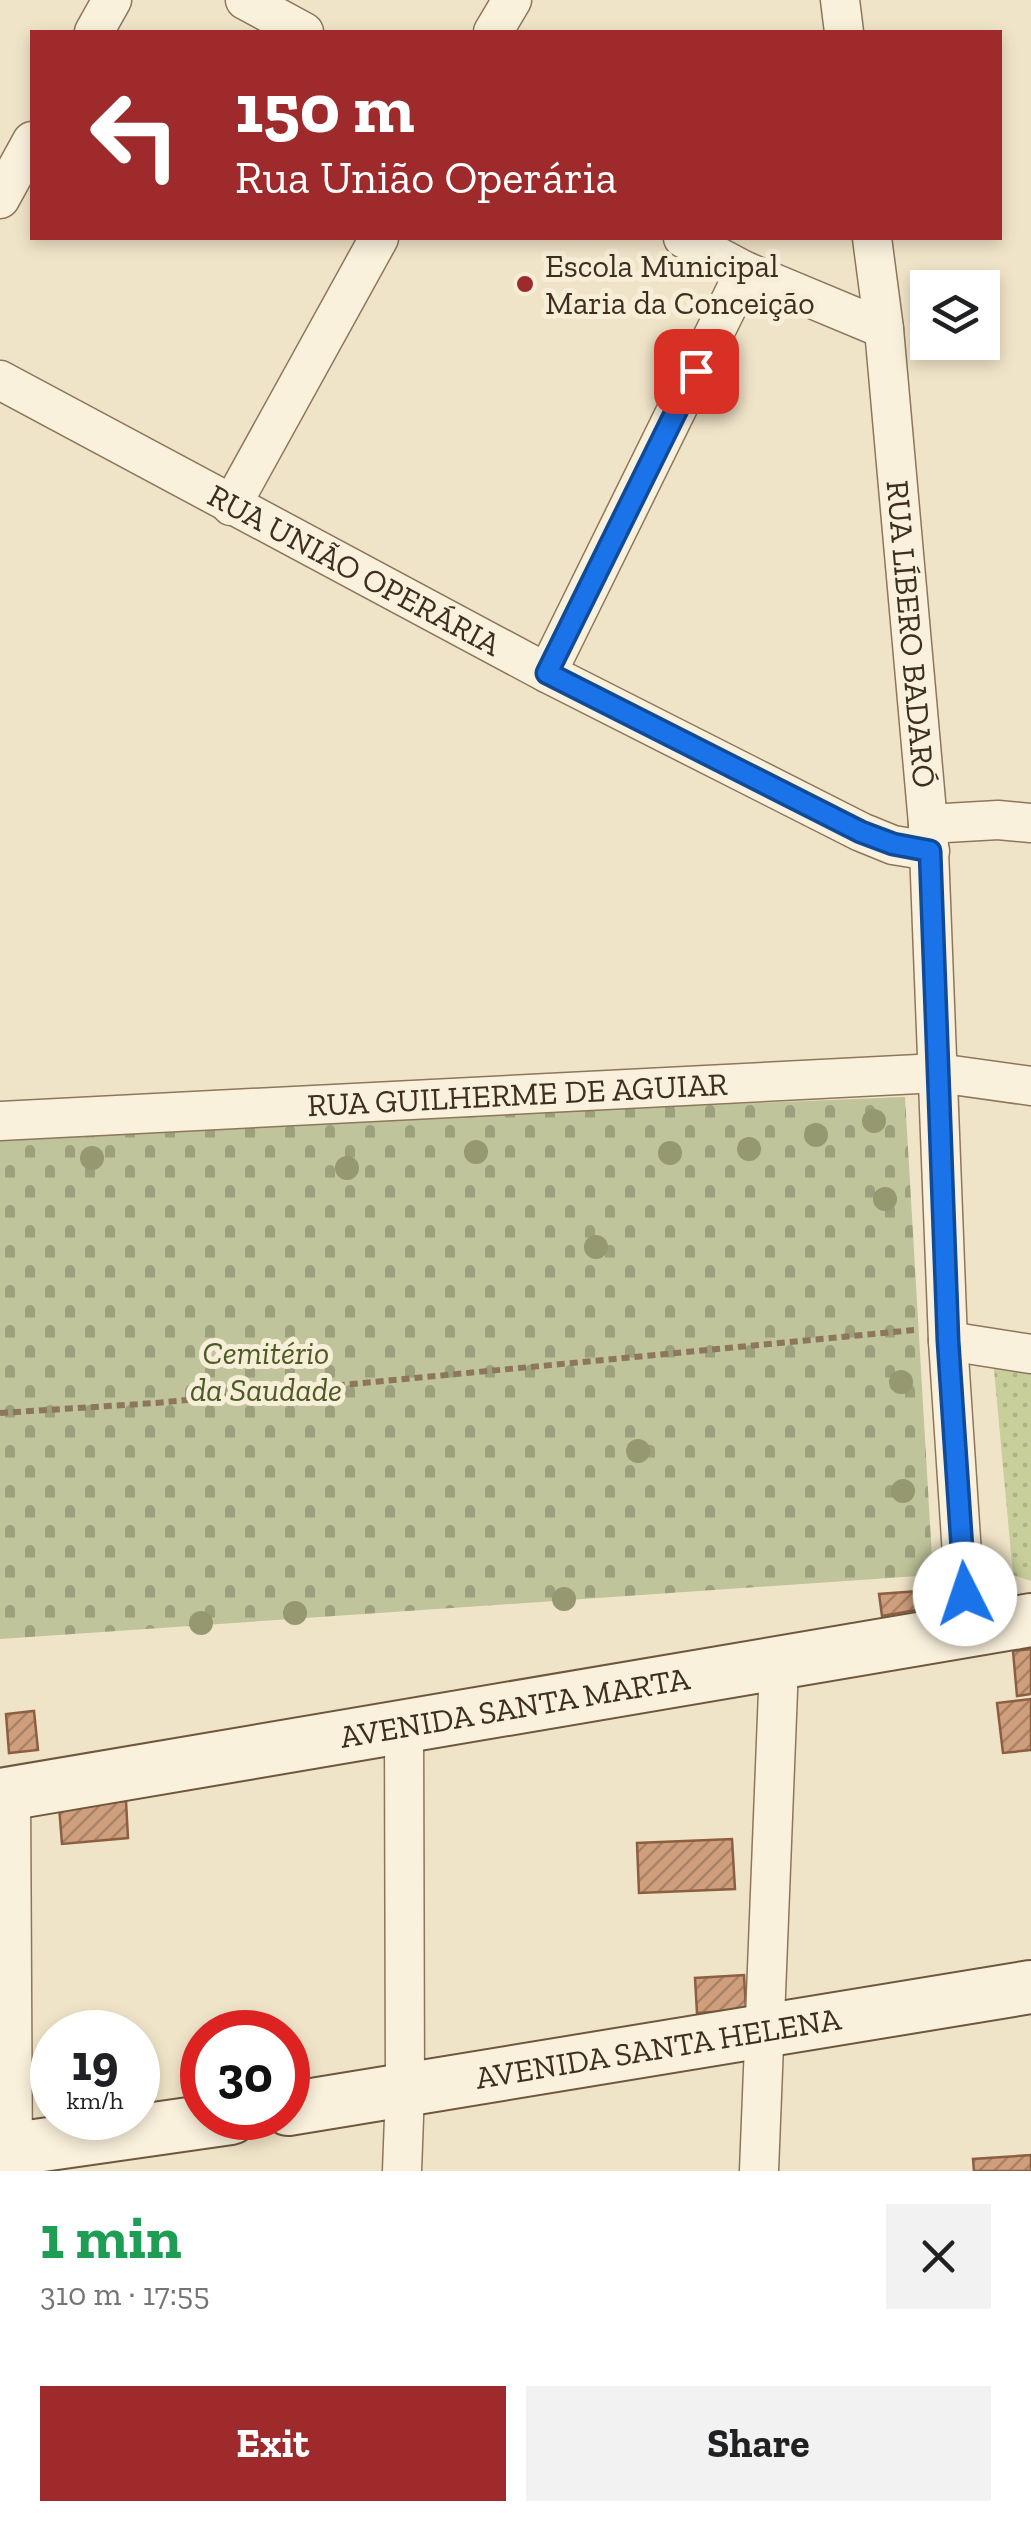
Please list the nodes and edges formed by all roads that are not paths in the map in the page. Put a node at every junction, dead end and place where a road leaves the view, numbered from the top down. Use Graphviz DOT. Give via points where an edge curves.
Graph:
graph roads {
  1 [pos="112,0"];
  2 [pos="245,0"];
  3 [pos="512,0"];
  4 [pos="840,0"];
  5 [pos="95,30"];
  6 [pos="300,30"];
  7 [pos="494,30"];
  8 [pos="844,30"];
  9 [pos="30,145"];
  10 [pos="0,199"];
  11 [pos="378,240"];
  12 [pos="687,240"];
  13 [pos="872,240"];
  14 [pos="746,271"];
  15 [pos="884,329"];
  16 [pos="0,380"];
  17 [pos="232,506"];
  18 [pos="547,673"];
  19 [pos="1031,822"];
  20 [pos="929,837"];
  21 [pos="938,1073"];
  22 [pos="1031,1086"];
  23 [pos="0,1121"];
  24 [pos="948,1341"];
  25 [pos="1031,1354"];
  26 [pos="1031,1620"];
  27 [pos="967,1631"];
  28 [pos="779,1665"];
  29 [pos="404,1724"];
  30 [pos="6,1794"];
  31 [pos="1031,1987"];
  32 [pos="766,2030"];
  33 [pos="405,2092"];
  34 [pos="310,2106"];
  35 [pos="180,2127"];
  36 [pos="9,2157"];
  37 [pos="402,2171"];
  38 [pos="760,2171"];
  1 -- 5 [label="street"];
  2 -- 6 [label="street"];
  3 -- 7 [label="street"];
  4 -- 8 [label="street"];
  9 -- 10 [label="street"];
  11 -- 17 [label="street"];
  12 -- 14 [label="street"];
  13 -- 15 [label="street, RUA LÍBERO BADARÓ"];
  14 -- 15 [label="street"];
  14 -- 18 [label="street"];
  15 -- 20 [label="street, RUA LÍBERO BADARÓ"];
  16 -- 17 [label="street, RUA UNIÃO OPERÁRIA"];
  17 -- 18 [label="street, RUA UNIÃO OPERÁRIA"];
  18 -- 20 [label="street, RUA UNIÃO OPERÁRIA" via="861,832 893,844"];
  19 -- 20 [label="street, RUA UNIÃO OPERÁRIA"];
  20 -- 21 [label="street, RUA LÍBERO BADARÓ"];
  21 -- 22 [label="street, RUA GUILHERME DE AGUIAR"];
  21 -- 23 [label="street, RUA GUILHERME DE AGUIAR"];
  21 -- 24 [label="street, RUA LÍBERO BADARÓ"];
  24 -- 25 [label="street"];
  24 -- 27 [label="street, RUA LÍBERO BADARÓ"];
  26 -- 27 [label="street, AVENIDA SANTA MARTA"];
  27 -- 28 [label="street, AVENIDA SANTA MARTA"];
  28 -- 29 [label="street, AVENIDA SANTA MARTA"];
  28 -- 32 [label="street"];
  29 -- 30 [label="street, AVENIDA SANTA MARTA"];
  29 -- 33 [label="street"];
  30 -- 36 [label="street"];
  31 -- 32 [label="street, AVENIDA SANTA HELENA"];
  32 -- 33 [label="street, AVENIDA SANTA HELENA"];
  32 -- 38 [label="street"];
  33 -- 34 [label="street, AVENIDA SANTA HELENA"];
  33 -- 37 [label="street"];
  35 -- 36 [label="street"];
}
